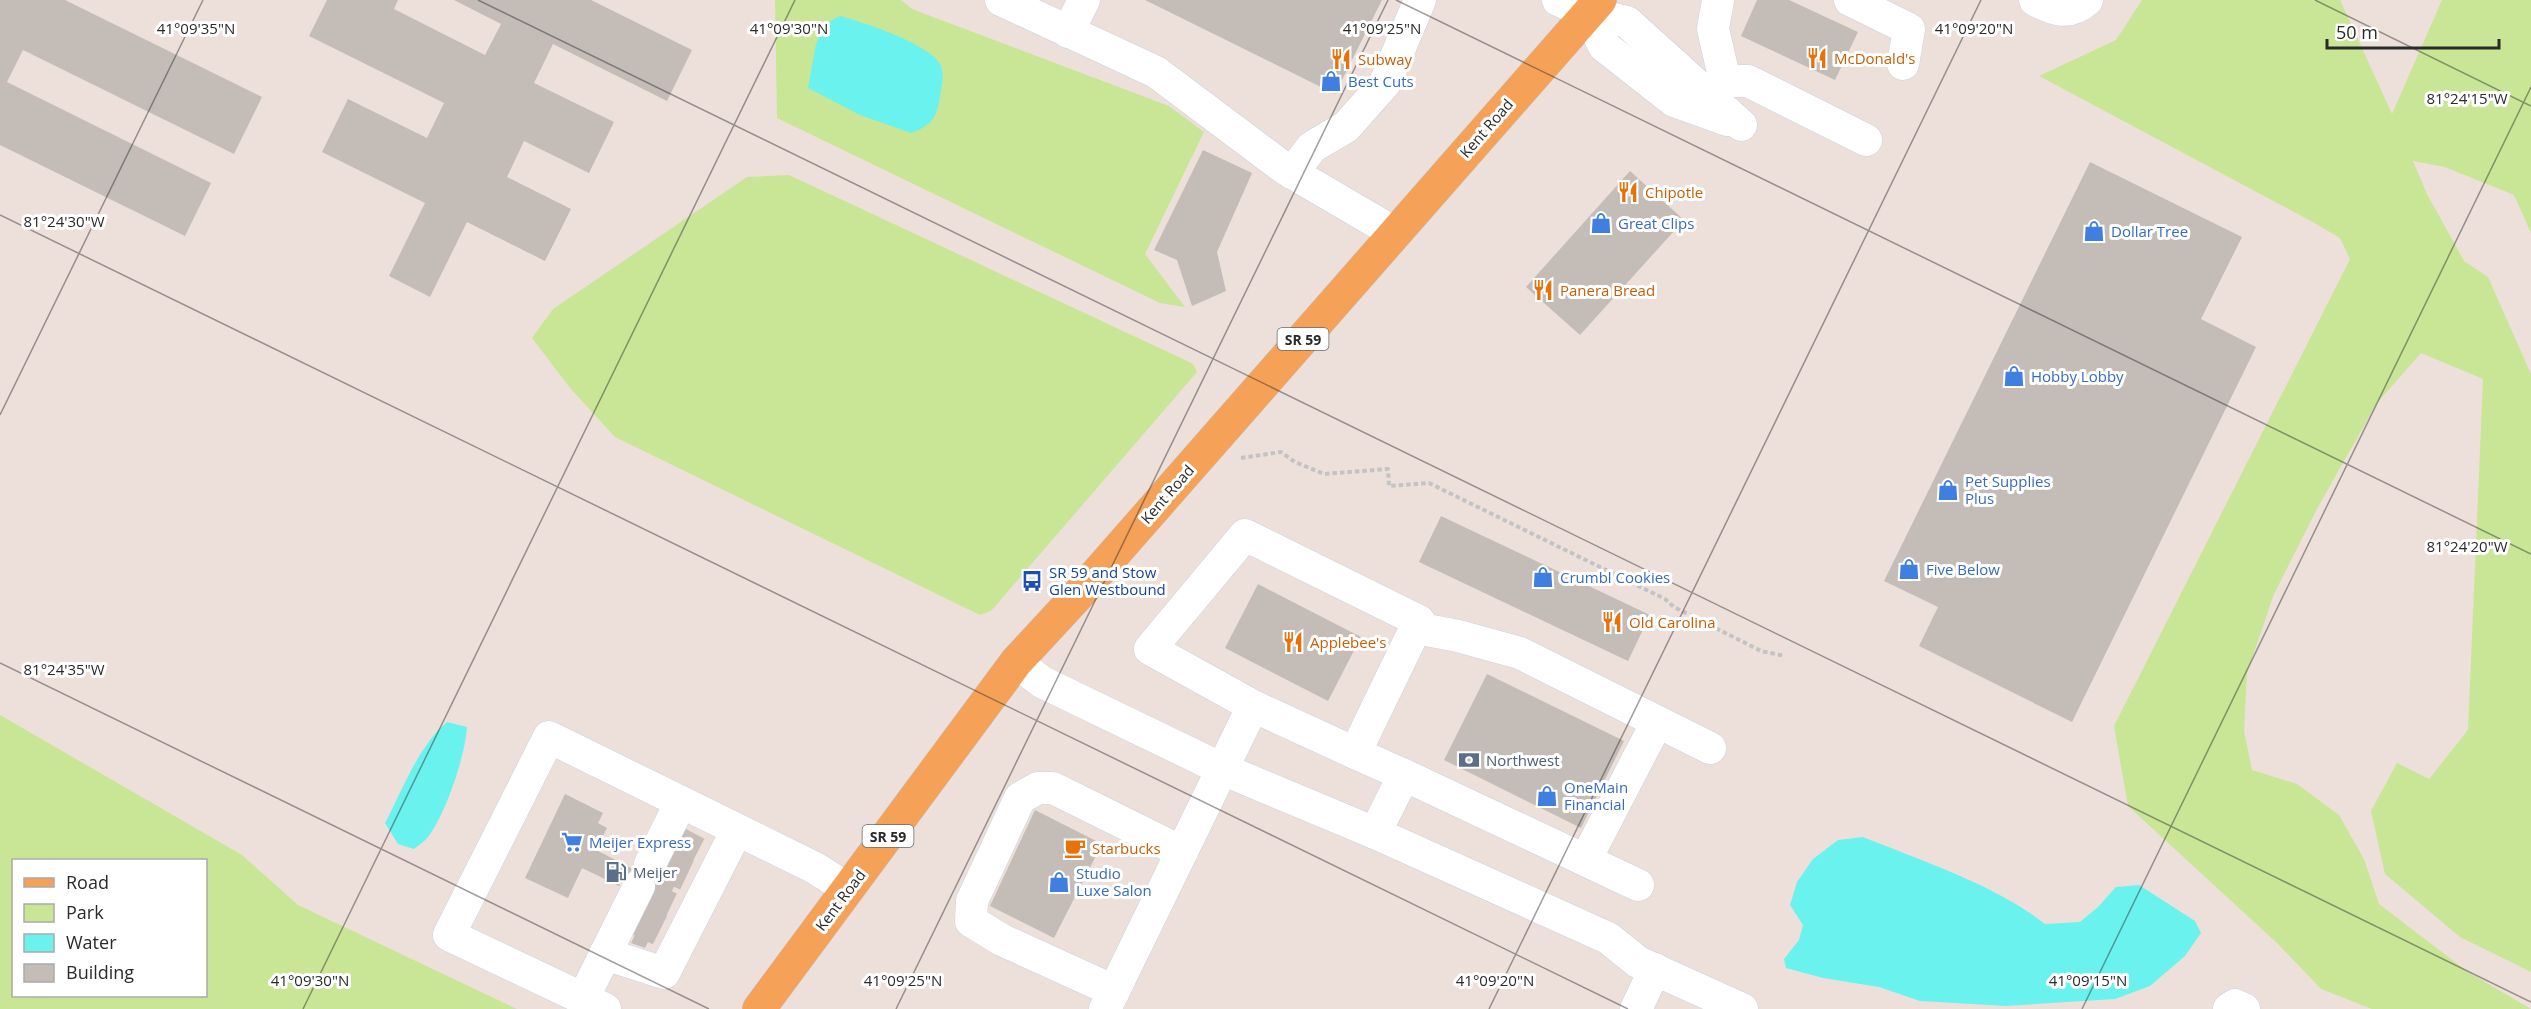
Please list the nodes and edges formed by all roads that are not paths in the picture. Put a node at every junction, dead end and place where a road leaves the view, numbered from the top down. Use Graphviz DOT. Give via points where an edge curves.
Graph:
graph roads {
  1 [pos="1001,0"];
  2 [pos="1084,0"];
  3 [pos="1420,0"];
  4 [pos="1718,0"];
  5 [pos="1850,0"];
  6 [pos="2035,0"];
  7 [pos="2087,0"];
  8 [pos="1582,4"];
  9 [pos="1068,32"];
  10 [pos="1903,64"];
  11 [pos="1715,87"];
  12 [pos="1866,140"];
  13 [pos="1292,173"];
  14 [pos="1395,233"];
  15 [pos="1416,628"];
  16 [pos="1016,662"];
  17 [pos="1253,706"];
  18 [pos="1657,722"];
  19 [pos="1710,748"];
  20 [pos="1355,753"];
  21 [pos="1222,769"];
  22 [pos="1404,775"];
  23 [pos="681,802"];
  24 [pos="736,830"];
  25 [pos="1375,833"];
  26 [pos="1182,852"];
  27 [pos="1586,859"];
  28 [pos="1638,885"];
  29 [pos="667,886"];
  30 [pos="848,890"];
  31 [pos="605,954"];
  32 [pos="1655,969"];
  33 [pos="1109,1000"];
  34 [pos="594,1004"];
  35 [pos="759,1009"];
  36 [pos="1636,1009"];
  37 [pos="1742,1009"];
  38 [pos="2229,1009"];
  39 [pos="2244,1009"];
  1 -- 9 [label="lane"];
  2 -- 9 [label="lane"];
  3 -- 13 [label="lane" via="1385,83 1346,127 1312,147"];
  4 -- 11 [label="lane" via="1713,29"];
  5 -- 10 [label="lane" via="1909,28"];
  6 -- 7 [label="lane" via="2056,11 2078,8"];
  8 -- 11 [label="lane" via="1627,21"];
  8 -- 11 [label="lane" via="1604,46 1674,101 1741,125"];
  8 -- 14 [label="main road, Kent Road / SR 59"];
  9 -- 13 [label="lane" via="1156,72"];
  11 -- 12 [label="lane" via="1748,81"];
  13 -- 14 [label="lane"];
  14 -- 16 [label="main road, Kent Road / SR 59"];
  15 -- 17 [label="lane" via="1419,621 1245,535 1150,649"];
  15 -- 18 [label="lane" via="1520,653"];
  15 -- 20 [label="lane"];
  16 -- 21 [label="lane" via="1042,682"];
  16 -- 30 [label="main road, Kent Road / SR 59"];
  17 -- 20 [label="lane"];
  17 -- 21 [label="lane"];
  18 -- 19 [label="lane"];
  18 -- 27 [label="lane"];
  20 -- 22 [label="lane"];
  21 -- 25 [label="lane"];
  21 -- 26 [label="lane"];
  22 -- 25 [label="lane"];
  22 -- 27 [label="lane"];
  23 -- 24 [label="lane"];
  23 -- 29 [label="lane"];
  23 -- 34 [label="lane" via="549,737 449,935"];
  24 -- 29 [label="lane"];
  24 -- 30 [label="lane" via="815,868"];
  25 -- 32 [label="lane" via="1608,939 1638,962"];
  26 -- 33 [label="lane"];
  26 -- 33 [label="lane" via="1053,788 1038,788 1020,798 972,901 971,921"];
  27 -- 28 [label="lane"];
  29 -- 31 [label="lane"];
  29 -- 31 [label="lane" via="664,974"];
  30 -- 35 [label="main road, Kent Road / SR 59"];
  31 -- 34 [label="lane"];
  32 -- 36 [label="lane"];
  32 -- 37 [label="lane"];
  38 -- 39 [label="lane" via="2235,1005"];
}
